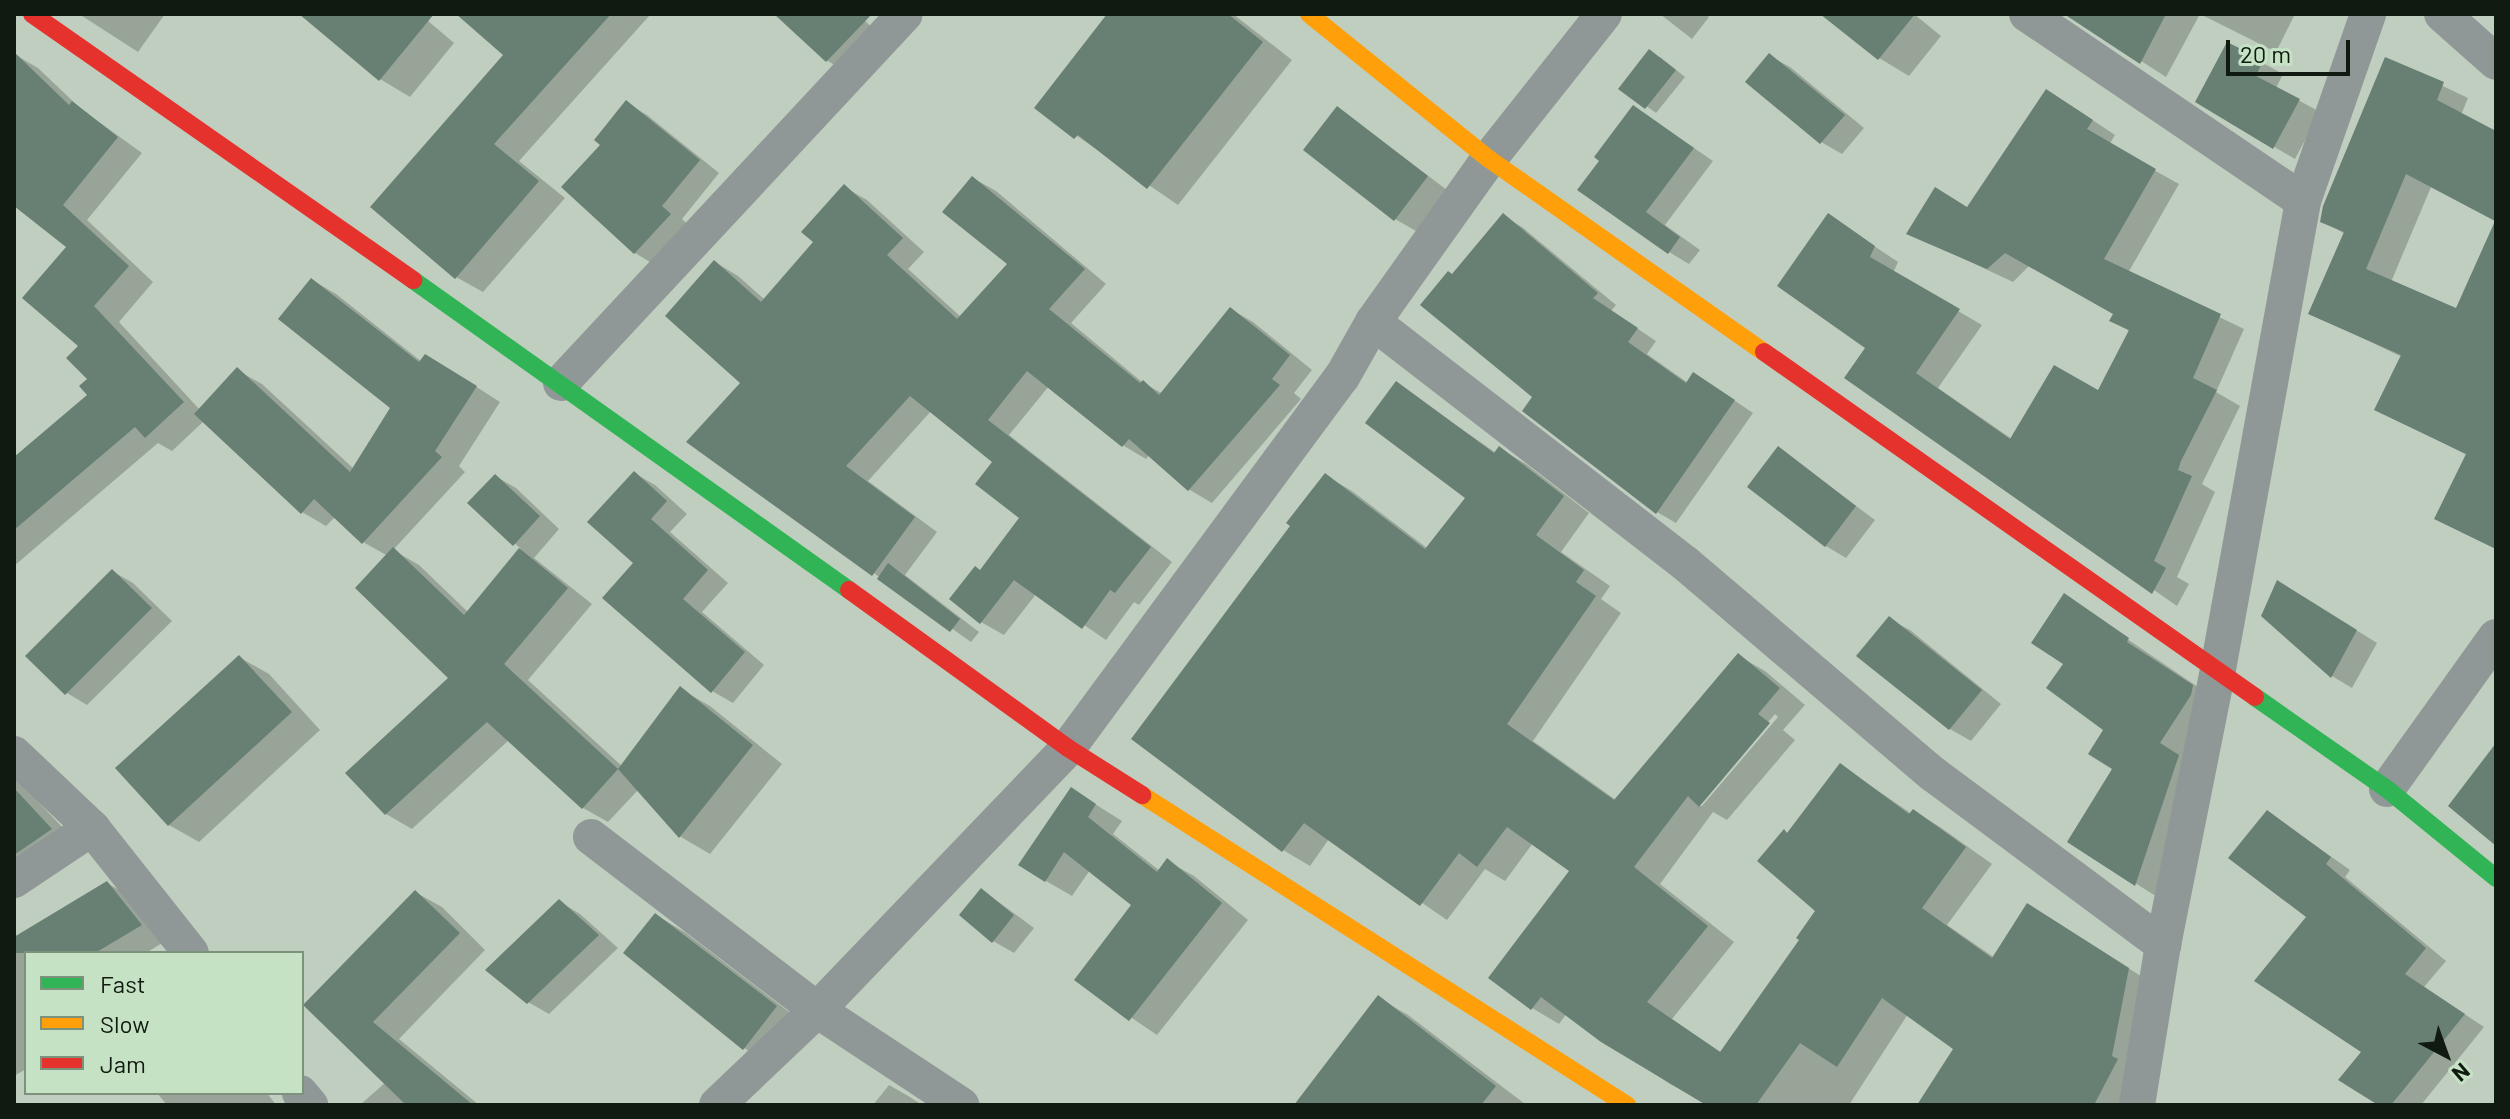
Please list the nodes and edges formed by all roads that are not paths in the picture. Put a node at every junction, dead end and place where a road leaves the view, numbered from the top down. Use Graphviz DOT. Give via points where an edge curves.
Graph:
graph roads {
  1 [pos="32,14"];
  2 [pos="905,14"];
  3 [pos="1309,14"];
  4 [pos="1604,14"];
  5 [pos="2027,14"];
  6 [pos="2368,14"];
  7 [pos="2442,14"];
  8 [pos="2496,62"];
  9 [pos="1489,159"];
  10 [pos="2303,201"];
  11 [pos="1373,322"];
  12 [pos="561,383"];
  13 [pos="2496,637"];
  14 [pos="2218,669"];
  15 [pos="1068,748"];
  16 [pos="14,754"];
  17 [pos="2387,789"];
  18 [pos="92,828"];
  19 [pos="591,837"];
  20 [pos="2496,878"];
  21 [pos="14,880"];
  22 [pos="2163,945"];
  23 [pos="189,951"];
  24 [pos="817,1010"];
  25 [pos="717,1105"];
  26 [pos="961,1105"];
  27 [pos="1627,1105"];
  28 [pos="2137,1105"];
  1 -- 12 [label="street"];
  2 -- 12 [label="street"];
  3 -- 9 [label="street"];
  4 -- 9 [label="street"];
  5 -- 10 [label="street"];
  6 -- 10 [label="street"];
  7 -- 8 [label="street"];
  9 -- 11 [label="street"];
  9 -- 14 [label="street"];
  10 -- 14 [label="street"];
  11 -- 15 [label="street" via="1342,377"];
  11 -- 22 [label="street" via="1686,564 1933,774"];
  12 -- 15 [label="street"];
  13 -- 17 [label="street"];
  14 -- 17 [label="street"];
  14 -- 22 [label="street"];
  15 -- 24 [label="street"];
  15 -- 27 [label="street"];
  16 -- 18 [label="street"];
  17 -- 20 [label="street"];
  18 -- 21 [label="street"];
  18 -- 23 [label="street"];
  19 -- 24 [label="street"];
  22 -- 28 [label="street"];
  24 -- 25 [label="street"];
  24 -- 26 [label="street"];
}
